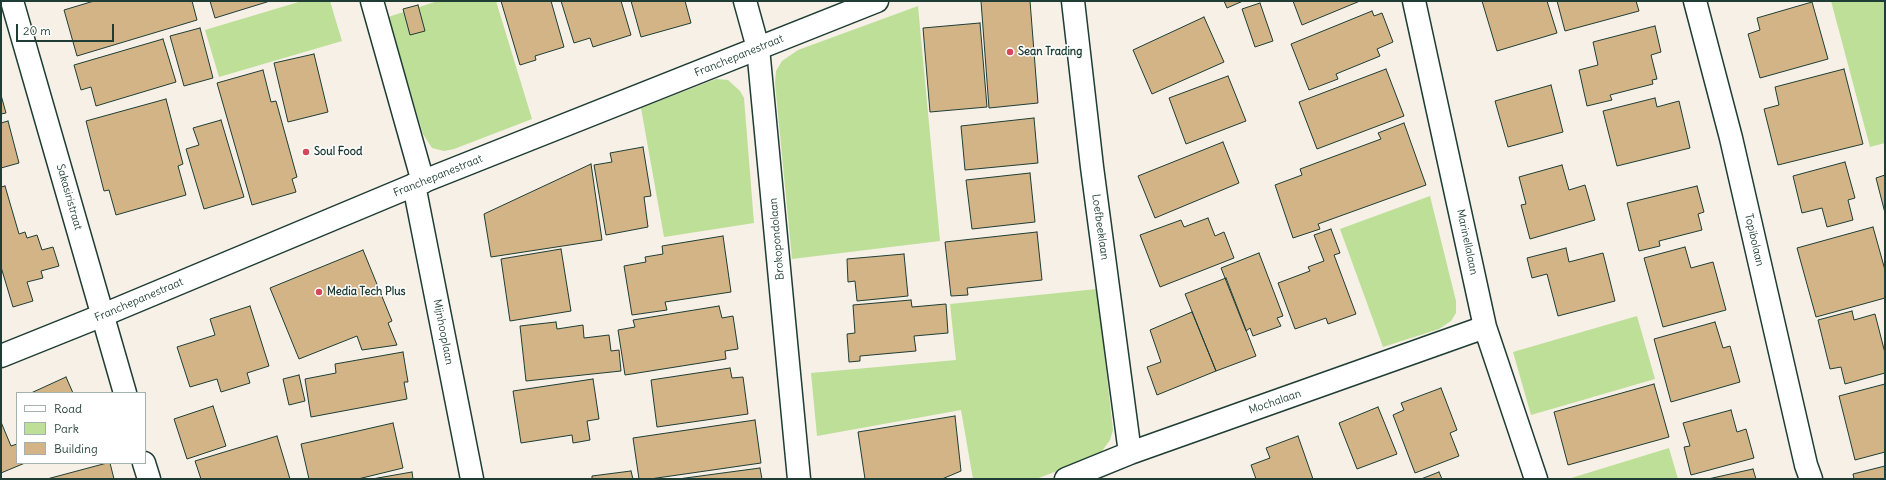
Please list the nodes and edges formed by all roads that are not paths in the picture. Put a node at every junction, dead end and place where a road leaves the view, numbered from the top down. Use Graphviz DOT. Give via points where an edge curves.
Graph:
graph roads {
  1 [pos="12,1"];
  2 [pos="372,1"];
  3 [pos="745,1"];
  4 [pos="877,1"];
  5 [pos="1073,1"];
  6 [pos="1414,1"];
  7 [pos="1695,1"];
  8 [pos="758,48"];
  9 [pos="419,183"];
  10 [pos="104,316"];
  11 [pos="1485,328"];
  12 [pos="1,356"];
  13 [pos="125,392"];
  14 [pos="1130,453"];
  15 [pos="144,464"];
  16 [pos="149,479"];
  17 [pos="472,479"];
  18 [pos="799,479"];
  19 [pos="1066,479"];
  20 [pos="1536,479"];
  21 [pos="1811,479"];
  1 -- 10 [label="street, Sakasiristraat"];
  2 -- 9 [label="street, Mijnhooplaan"];
  3 -- 8 [label="street, Brokopondolaan"];
  4 -- 8 [label="street, Franchepanestraat"];
  5 -- 14 [label="street, Loefbeeklaan"];
  6 -- 11 [label="street, Marinellalaan"];
  7 -- 21 [label="street, Topibolaan" via="1731,138"];
  8 -- 9 [label="street, Franchepanestraat"];
  8 -- 18 [label="street, Brokopondolaan"];
  9 -- 10 [label="street, Franchepanestraat"];
  9 -- 17 [label="street, Mijnhooplaan"];
  10 -- 12 [label="street, Franchepanestraat"];
  10 -- 13 [label="street, Sakasiristraat"];
  11 -- 14 [label="street, Mochalaan"];
  11 -- 20 [label="street, Marinellalaan"];
  14 -- 19 [label="street, Mochalaan"];
  15 -- 16 [label="street"];
}
